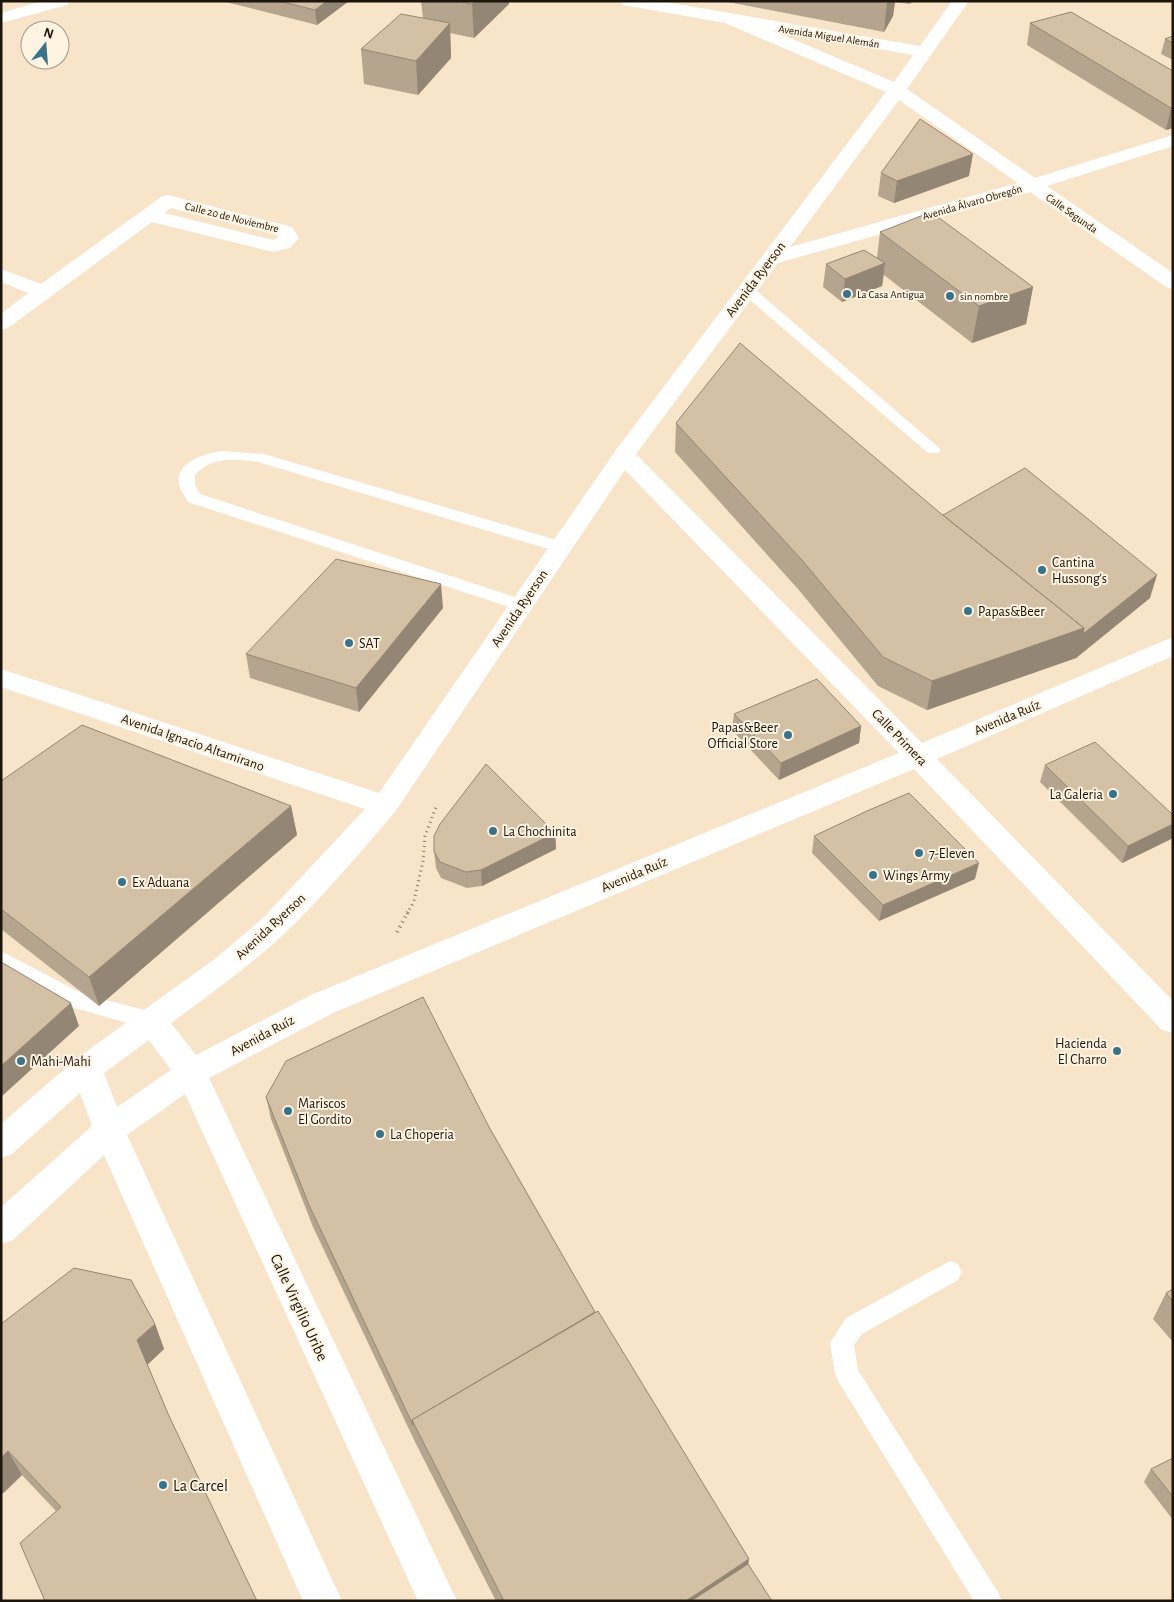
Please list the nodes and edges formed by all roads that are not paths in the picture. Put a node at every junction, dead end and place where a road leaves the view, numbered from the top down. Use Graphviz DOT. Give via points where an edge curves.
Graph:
graph roads {
  1 [pos="61,1"];
  2 [pos="629,1"];
  3 [pos="961,1"];
  4 [pos="1,18"];
  5 [pos="732,20"];
  6 [pos="926,52"];
  7 [pos="898,90"];
  8 [pos="1173,140"];
  9 [pos="1032,185"];
  10 [pos="149,215"];
  11 [pos="770,259"];
  12 [pos="1,275"];
  13 [pos="1173,283"];
  14 [pos="746,290"];
  15 [pos="42,292"];
  16 [pos="1,324"];
  17 [pos="933,450"];
  18 [pos="624,455"];
  19 [pos="561,546"];
  20 [pos="521,605"];
  21 [pos="1173,646"];
  22 [pos="7,686"];
  23 [pos="918,756"];
  24 [pos="384,805"];
  25 [pos="1,958"];
  26 [pos="152,1021"];
  27 [pos="1173,1021"];
  28 [pos="86,1068"];
  29 [pos="191,1073"];
  30 [pos="109,1130"];
  31 [pos="1,1144"];
  32 [pos="1,1229"];
  33 [pos="950,1272"];
  34 [pos="323,1601"];
  35 [pos="438,1601"];
  36 [pos="989,1601"];
  1 -- 4 [label="street"];
  2 -- 5 [label="street, Avenida Miguel Alemán"];
  3 -- 6 [label="street, Avenida Ryerson"];
  5 -- 6 [label="street, Avenida Miguel Alemán"];
  5 -- 7 [label="street, Avenida Miguel Alemán"];
  6 -- 7 [label="street, Avenida Ryerson"];
  7 -- 9 [label="street, Calle Segunda"];
  7 -- 11 [label="street, Avenida Ryerson"];
  8 -- 9 [label="street, Avenida Álvaro Obregón"];
  9 -- 11 [label="street, Avenida Álvaro Obregón"];
  9 -- 13 [label="street, Calle Segunda"];
  10 -- 10 [label="street, Calle 20 de Noviembre" via="273,246 283,244 289,238 285,231 168,201"];
  10 -- 15 [label="street, Calle 20 de Noviembre"];
  11 -- 14 [label="street, Avenida Ryerson"];
  12 -- 15 [label="street"];
  14 -- 17 [label="lane"];
  14 -- 18 [label="street, Avenida Ryerson"];
  15 -- 16 [label="street, Calle 20 de Noviembre"];
  18 -- 19 [label="street, Avenida Ryerson"];
  18 -- 23 [label="street, Calle Primera"];
  19 -- 20 [label="street, Avenida Ryerson"];
  19 -- 20 [label="lane" via="259,457 208,457 186,476 186,487 194,498"];
  20 -- 24 [label="street, Avenida Ryerson"];
  21 -- 23 [label="street, Avenida Ruíz"];
  22 -- 24 [label="street, Avenida Ignacio Altamirano"];
  23 -- 27 [label="street, Calle Primera"];
  23 -- 29 [label="street, Avenida Ruíz" via="322,1004"];
  24 -- 26 [label="street, Avenida Ryerson" via="272,927 227,966"];
  25 -- 26 [label="lane" via="78,1001"];
  26 -- 28 [label="street, Avenida Ryerson"];
  26 -- 29 [label="street, Calle Virgilio Uribe"];
  28 -- 30 [label="street"];
  28 -- 31 [label="street, Avenida Ryerson"];
  29 -- 30 [label="street, Avenida Ruíz"];
  29 -- 35 [label="street, Calle Virgilio Uribe"];
  30 -- 32 [label="street"];
  30 -- 34 [label="street"];
  33 -- 36 [label="lane" via="854,1326 842,1343 848,1374"];
}
